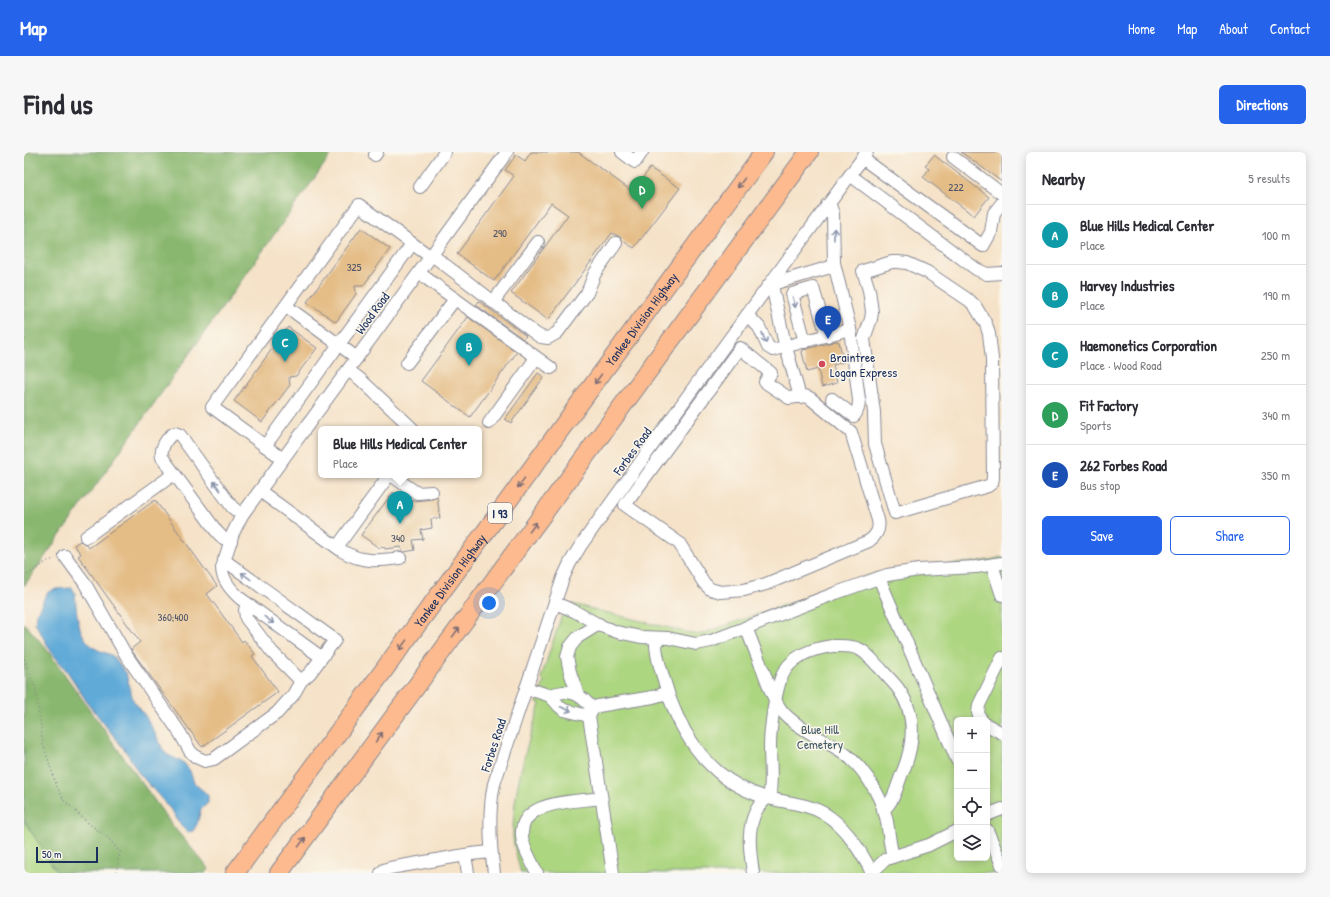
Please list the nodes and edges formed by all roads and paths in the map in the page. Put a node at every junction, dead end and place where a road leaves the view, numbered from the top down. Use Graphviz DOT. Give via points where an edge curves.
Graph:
graph roads {
  1 [pos="445,152"];
  2 [pos="507,152"];
  3 [pos="622,152"];
  4 [pos="642,152"];
  5 [pos="764,152"];
  6 [pos="808,152"];
  7 [pos="864,155"];
  8 [pos="953,157"];
  9 [pos="850,175"];
  10 [pos="420,187"];
  11 [pos="1002,194"];
  12 [pos="1002,203"];
  13 [pos="827,204"];
  14 [pos="538,242"];
  15 [pos="616,243"];
  16 [pos="412,244"];
  17 [pos="431,256"];
  18 [pos="834,266"];
  19 [pos="419,273"];
  20 [pos="1002,273"];
  21 [pos="769,285"];
  22 [pos="455,299"];
  23 [pos="493,302"];
  24 [pos="286,306"];
  25 [pos="747,315"];
  26 [pos="850,329"];
  27 [pos="827,336"];
  28 [pos="805,342"];
  29 [pos="339,344"];
  30 [pos="786,347"];
  31 [pos="357,358"];
  32 [pos="536,358"];
  33 [pos="407,363"];
  34 [pos="551,368"];
  35 [pos="348,370"];
  36 [pos="800,397"];
  37 [pos="832,399"];
  38 [pos="489,422"];
  39 [pos="410,426"];
  40 [pos="874,439"];
  41 [pos="855,442"];
  42 [pos="265,446"];
  43 [pos="283,459"];
  44 [pos="174,474"];
  45 [pos="388,478"];
  46 [pos="394,478"];
  47 [pos="260,491"];
  48 [pos="432,492"];
  49 [pos="242,516"];
  50 [pos="86,537"];
  51 [pos="230,541"];
  52 [pos="337,547"];
  53 [pos="65,556"];
  54 [pos="400,558"];
  55 [pos="224,560"];
  56 [pos="997,564"];
  57 [pos="24,577"];
  58 [pos="879,578"];
  59 [pos="1002,595"];
  60 [pos="247,604"];
  61 [pos="555,604"];
  62 [pos="597,623"];
  63 [pos="746,627"];
  64 [pos="656,638"];
  65 [pos="321,658"];
  66 [pos="1002,658"];
  67 [pos="24,659"];
  68 [pos="301,681"];
  69 [pos="526,688"];
  70 [pos="667,693"];
  71 [pos="548,694"];
  72 [pos="578,695"];
  73 [pos="776,702"];
  74 [pos="591,712"];
  75 [pos="980,717"];
  76 [pos="990,727"];
  77 [pos="1002,733"];
  78 [pos="954,753"];
  79 [pos="601,798"];
  80 [pos="767,798"];
  81 [pos="1002,809"];
  82 [pos="883,810"];
  83 [pos="990,814"];
  84 [pos="954,832"];
  85 [pos="990,837"];
  86 [pos="491,852"];
  87 [pos="465,855"];
  88 [pos="893,856"];
  89 [pos="1002,864"];
  90 [pos="116,873"];
  91 [pos="235,873"];
  92 [pos="279,873"];
  93 [pos="382,873"];
  94 [pos="468,873"];
  95 [pos="494,873"];
  96 [pos="537,873"];
  97 [pos="613,873"];
  98 [pos="753,873"];
  99 [pos="872,873"];
  1 -- 10 [label="street"];
  2 -- 17 [label="street, Wood Road"];
  3 -- 4 [label="street" via="635,162"];
  5 -- 91 [label="highway, Yankee Division Highway / I 93, one-way"];
  92 -- 6 [label="highway, one-way"];
  7 -- 9 [label="street, Forbes Road"];
  7 -- 12 [label="street" via="982,246 991,232 994,213"];
  8 -- 11 [label="street"];
  9 -- 13 [label="street, Forbes Road"];
  9 -- 20 [label="street" via="976,269 987,274"];
  18 -- 13 [label="street, one-way" via="834,217"];
  13 -- 21 [label="street, Forbes Road"];
  14 -- 23 [label="street"];
  15 -- 23 [label="street" via="595,273 587,293 552,337 538,335"];
  16 -- 17 [label="street"];
  16 -- 24 [label="street" via="360,206"];
  16 -- 29 [label="street"];
  17 -- 19 [label="street, Wood Road"];
  17 -- 23 [label="street"];
  18 -- 21 [label="street"];
  18 -- 26 [label="street"];
  19 -- 22 [label="street"];
  19 -- 31 [label="street, Wood Road"];
  21 -- 25 [label="street, Forbes Road"];
  21 -- 30 [label="street" via="773,290"];
  22 -- 32 [label="street"];
  22 -- 33 [label="street"];
  24 -- 29 [label="street"];
  24 -- 42 [label="street" via="212,407"];
  25 -- 30 [label="street, one-way" via="759,327 768,347 774,350"];
  25 -- 61 [label="street, Forbes Road" via="581,545 567,570"];
  26 -- 27 [label="street"];
  26 -- 37 [label="street" via="859,400 857,412 854,416"];
  27 -- 28 [label="street"];
  27 -- 28 [label="street, one-way" via="813,288 792,294"];
  28 -- 30 [label="street"];
  29 -- 31 [label="street"];
  29 -- 42 [label="street"];
  30 -- 36 [label="street"];
  31 -- 35 [label="street, Wood Road"];
  32 -- 34 [label="street"];
  32 -- 38 [label="street"];
  35 -- 39 [label="street"];
  35 -- 43 [label="street, Wood Road"];
  36 -- 41 [label="street" via="810,398 849,430"];
  36 -- 41 [label="street" via="786,396 765,382 771,373 740,348 624,505 679,543 710,589 725,592 751,588 864,543 877,534 878,520"];
  40 -- 40 [label="street" via="874,412 864,339 872,312 864,271 892,262 902,262 927,272 968,299 986,324 993,364 992,483 895,513"];
  40 -- 41 [label="street"];
  42 -- 43 [label="street"];
  43 -- 47 [label="street, Wood Road"];
  49 -- 44 [label="street, one-way" via="232,507 180,435 175,433 170,436 161,452"];
  44 -- 50 [label="street"];
  44 -- 51 [label="street" via="217,532"];
  45 -- 52 [label="street"];
  46 -- 48 [label="street" via="417,493"];
  47 -- 49 [label="street, Wood Road"];
  47 -- 52 [label="street"];
  49 -- 51 [label="street, Wood Road"];
  51 -- 55 [label="street, Wood Road"];
  52 -- 54 [label="street" via="364,560"];
  53 -- 57 [label="path" via="48,561"];
  53 -- 68 [label="street" via="82,579 123,650 192,753 201,761 214,759 273,716 293,695"];
  55 -- 60 [label="street" via="223,576"];
  65 -- 55 [label="street, one-way" via="335,640"];
  56 -- 58 [label="street" via="901,572"];
  56 -- 59 [label="street"];
  58 -- 63 [label="street"];
  58 -- 78 [label="street"];
  60 -- 65 [label="street, one-way"];
  60 -- 68 [label="street" via="246,618 269,649"];
  61 -- 62 [label="street" via="574,610"];
  61 -- 69 [label="street, Forbes Road"];
  62 -- 64 [label="street" via="643,631"];
  62 -- 72 [label="street" via="578,637 570,647 567,657"];
  63 -- 64 [label="street" via="701,644"];
  63 -- 73 [label="street"];
  64 -- 70 [label="street" via="657,657"];
  65 -- 68 [label="street"];
  66 -- 75 [label="street" via="978,705"];
  67 -- 90 [label="path" via="36,690 43,744 57,787 64,800 108,838 120,852"];
  69 -- 71 [label="street"];
  69 -- 86 [label="street, Forbes Road" via="496,779 492,803"];
  70 -- 74 [label="street" via="598,706"];
  70 -- 80 [label="street" via="689,739 708,763 719,774 738,786"];
  71 -- 72 [label="street" via="566,692"];
  71 -- 74 [label="street, one-way" via="564,710"];
  72 -- 74 [label="street"];
  73 -- 80 [label="street" via="770,741 770,788"];
  73 -- 82 [label="street" via="794,722 852,759 870,782"];
  73 -- 82 [label="street" via="784,672 792,662 806,652 844,646 864,652 900,691 911,723 912,740 907,763 891,802"];
  74 -- 79 [label="street"];
  76 -- 77 [label="street"];
  79 -- 96 [label="street" via="548,805 534,811 528,817 523,829 523,841"];
  79 -- 97 [label="street"];
  80 -- 98 [label="street" via="758,807 750,829"];
  80 -- 99 [label="street" via="807,806 832,819 856,846"];
  81 -- 83 [label="street"];
  82 -- 88 [label="street"];
  84 -- 88 [label="street" via="929,845"];
  85 -- 89 [label="street"];
  86 -- 87 [label="street"];
  86 -- 95 [label="street, Forbes Road"];
  87 -- 93 [label="street" via="390,868"];
  87 -- 94 [label="street"];
  88 -- 99 [label="street" via="883,861"];
}
